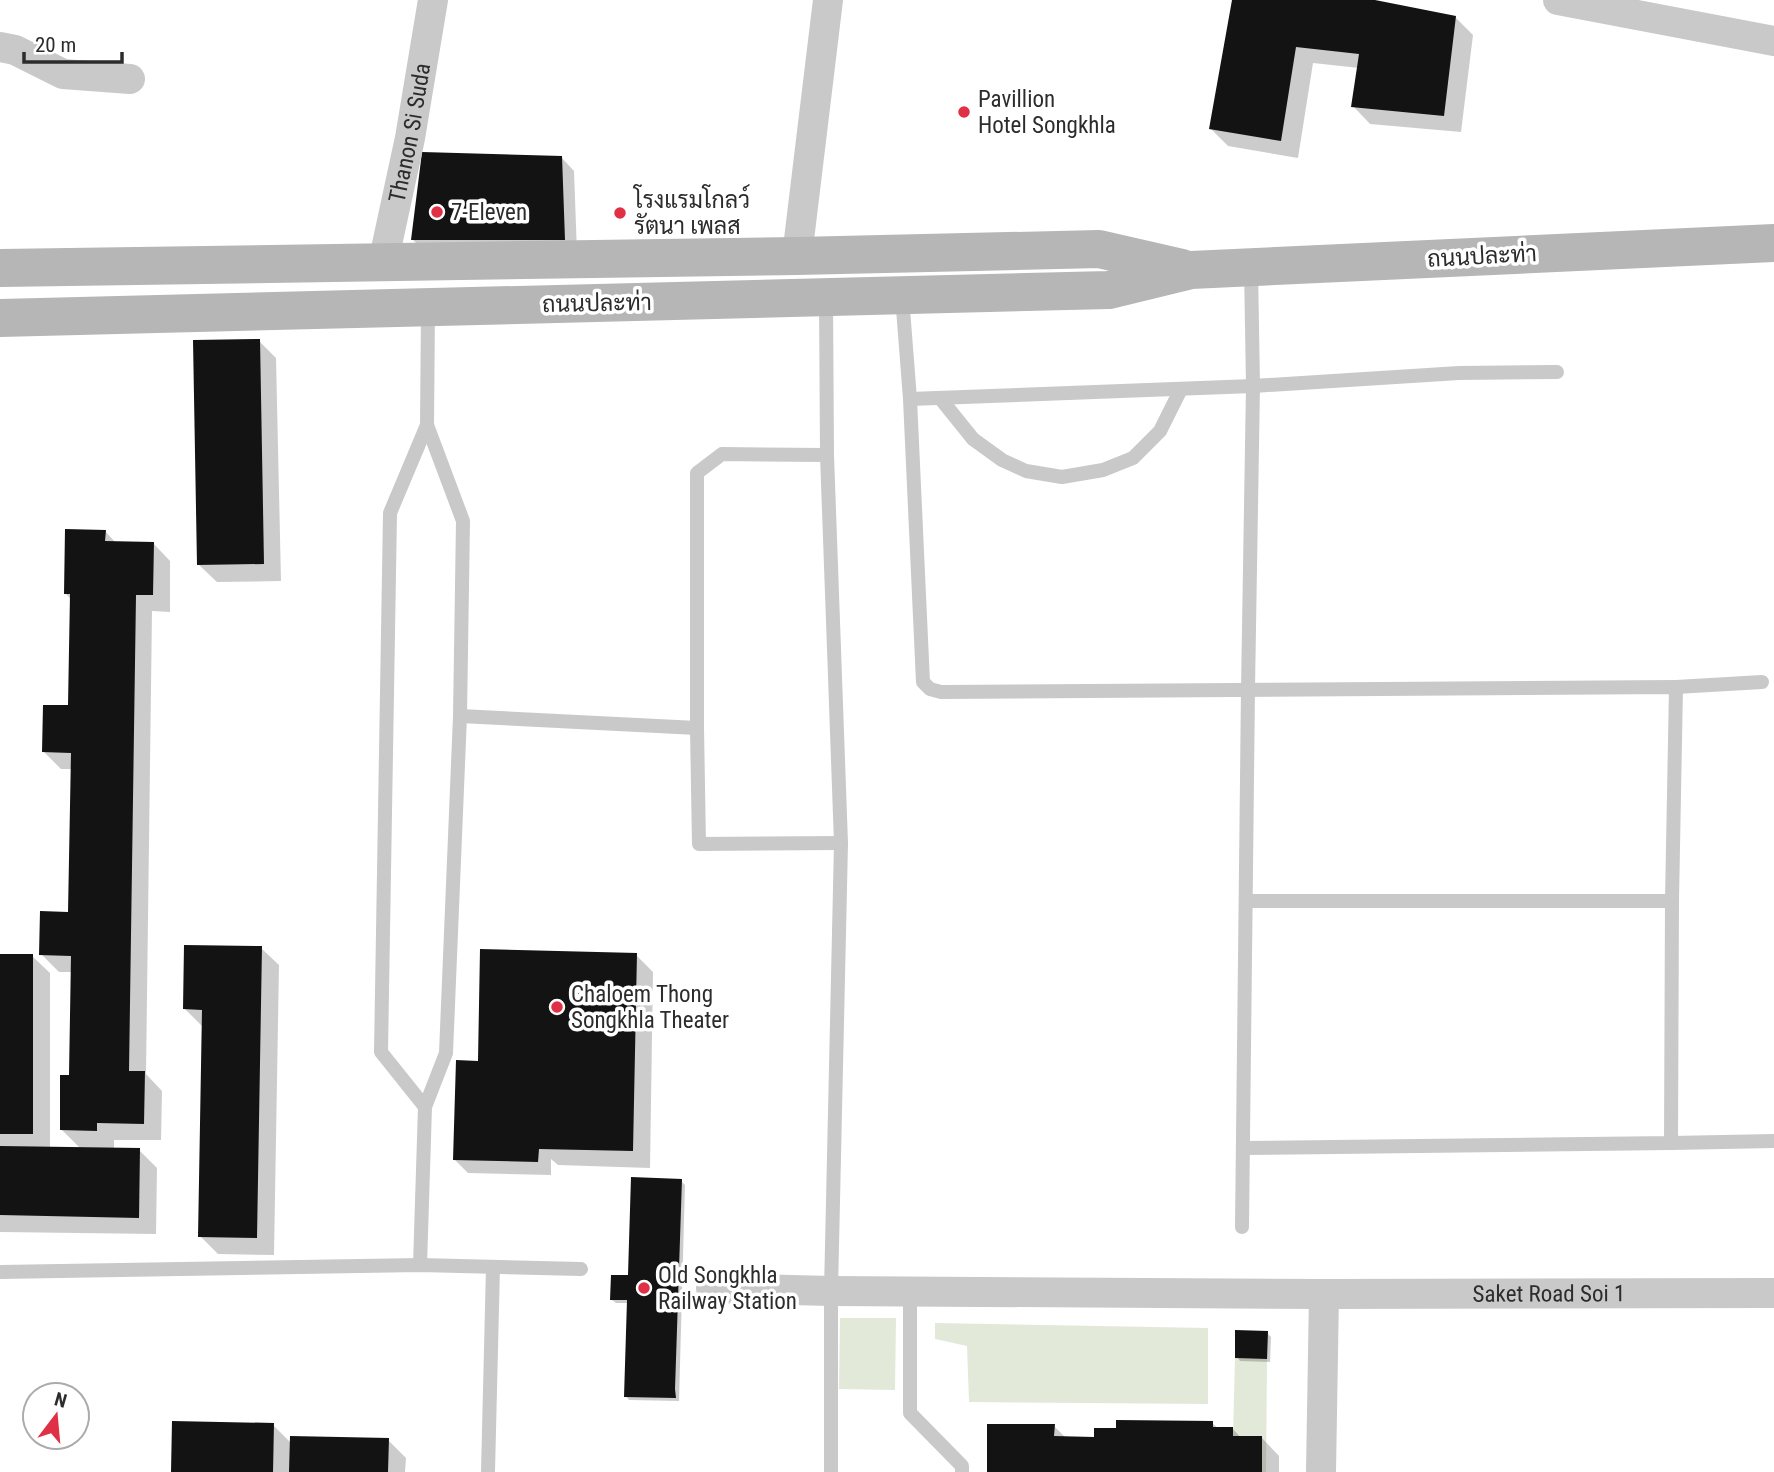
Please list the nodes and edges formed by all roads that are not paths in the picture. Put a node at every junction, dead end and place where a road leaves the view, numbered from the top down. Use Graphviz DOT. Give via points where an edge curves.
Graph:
graph roads {
  1 [pos="433,0"];
  2 [pos="828,0"];
  3 [pos="1558,0"];
  4 [pos="1774,41"];
  5 [pos="0,47"];
  6 [pos="130,79"];
  7 [pos="1774,243"];
  8 [pos="797,257"];
  9 [pos="383,263"];
  10 [pos="1251,267"];
  11 [pos="0,268"];
  12 [pos="1191,270"];
  13 [pos="902,296"];
  14 [pos="826,298"];
  15 [pos="428,307"];
  16 [pos="0,318"];
  17 [pos="1557,372"];
  18 [pos="1253,386"];
  19 [pos="1181,389"];
  20 [pos="940,398"];
  21 [pos="910,399"];
  22 [pos="427,425"];
  23 [pos="827,455"];
  24 [pos="1762,682"];
  25 [pos="1676,687"];
  26 [pos="1248,689"];
  27 [pos="460,716"];
  28 [pos="696,728"];
  29 [pos="841,843"];
  30 [pos="1245,901"];
  31 [pos="1672,901"];
  32 [pos="425,1107"];
  33 [pos="1774,1141"];
  34 [pos="1671,1143"];
  35 [pos="1243,1148"];
  36 [pos="1242,1227"];
  37 [pos="420,1265"];
  38 [pos="493,1267"];
  39 [pos="581,1269"];
  40 [pos="0,1272"];
  41 [pos="711,1288"];
  42 [pos="831,1291"];
  43 [pos="910,1291"];
  44 [pos="1774,1293"];
  45 [pos="1324,1294"];
  46 [pos="488,1472"];
  47 [pos="831,1472"];
  48 [pos="962,1472"];
  49 [pos="1321,1472"];
  1 -- 9 [label="street, Thanon Si Suda"];
  2 -- 8 [label="street"];
  3 -- 4 [label="street"];
  5 -- 6 [label="street" via="63,74"];
  7 -- 10 [label="main road, ถนนปละท่า"];
  8 -- 9 [label="main road, ถนนปละท่า"];
  8 -- 12 [label="main road, ถนนปละท่า" via="1099,249"];
  9 -- 11 [label="main road, ถนนปละท่า"];
  10 -- 12 [label="main road, ถนนปละท่า"];
  10 -- 18 [label="lane"];
  12 -- 13 [label="main road, ถนนปละท่า" via="1109,290"];
  13 -- 14 [label="main road, ถนนปละท่า"];
  13 -- 21 [label="lane"];
  14 -- 15 [label="main road, ถนนปละท่า"];
  14 -- 23 [label="lane"];
  15 -- 16 [label="main road, ถนนปละท่า"];
  15 -- 22 [label="lane"];
  17 -- 18 [label="lane" via="1459,373"];
  18 -- 19 [label="lane"];
  18 -- 26 [label="lane"];
  19 -- 20 [label="lane"];
  19 -- 20 [label="lane" via="1160,431 1133,458 1103,470 1062,477 1026,471 1002,460 973,439"];
  20 -- 21 [label="lane"];
  21 -- 26 [label="lane" via="923,682 941,692"];
  22 -- 27 [label="lane" via="463,521"];
  22 -- 32 [label="lane" via="390,513 381,1052"];
  23 -- 28 [label="lane" via="722,454 697,473"];
  23 -- 29 [label="lane"];
  24 -- 25 [label="lane"];
  25 -- 26 [label="lane"];
  25 -- 31 [label="lane"];
  26 -- 30 [label="lane"];
  27 -- 28 [label="lane"];
  27 -- 32 [label="lane" via="446,1053"];
  28 -- 29 [label="lane" via="699,844"];
  29 -- 42 [label="lane"];
  30 -- 31 [label="lane"];
  30 -- 35 [label="lane"];
  31 -- 34 [label="lane"];
  32 -- 37 [label="lane"];
  33 -- 34 [label="lane"];
  34 -- 35 [label="lane"];
  35 -- 36 [label="lane"];
  37 -- 38 [label="lane"];
  37 -- 40 [label="lane"];
  38 -- 39 [label="lane"];
  38 -- 46 [label="lane"];
  41 -- 42 [label="street, Saket Road Soi 1"];
  42 -- 43 [label="street, Saket Road Soi 1"];
  42 -- 47 [label="lane"];
  43 -- 45 [label="street, Saket Road Soi 1"];
  43 -- 48 [label="lane" via="910,1413 962,1466"];
  44 -- 45 [label="street, Saket Road Soi 1"];
  45 -- 49 [label="street"];
}
